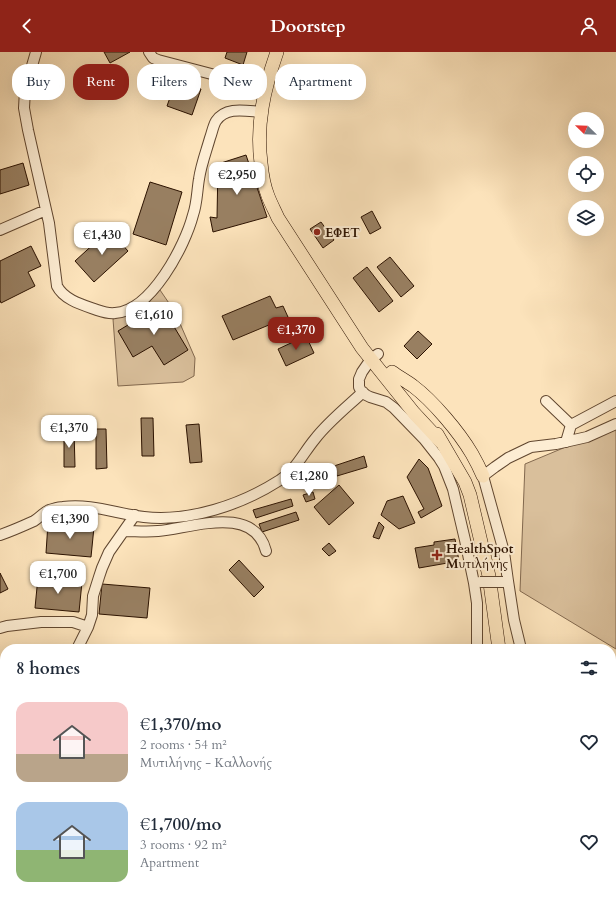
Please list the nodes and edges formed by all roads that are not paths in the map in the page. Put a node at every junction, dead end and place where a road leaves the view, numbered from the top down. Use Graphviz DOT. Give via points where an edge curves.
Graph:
graph roads {
  1 [pos="36,52"];
  2 [pos="149,52"];
  3 [pos="277,52"];
  4 [pos="209,73"];
  5 [pos="267,86"];
  6 [pos="264,100"];
  7 [pos="261,112"];
  8 [pos="46,210"];
  9 [pos="0,230"];
  10 [pos="376,359"];
  11 [pos="392,372"];
  12 [pos="363,392"];
  13 [pos="546,401"];
  14 [pos="616,401"];
  15 [pos="616,424"];
  16 [pos="570,425"];
  17 [pos="441,442"];
  18 [pos="566,442"];
  19 [pos="484,476"];
  20 [pos="135,515"];
  21 [pos="124,531"];
  22 [pos="0,535"];
  23 [pos="266,552"];
  24 [pos="505,582"];
  25 [pos="477,583"];
  26 [pos="88,627"];
  27 [pos="0,628"];
  28 [pos="80,644"];
  29 [pos="477,644"];
  30 [pos="498,644"];
  31 [pos="519,644"];
  1 -- 8 [label="street" via="25,90 24,108"];
  2 -- 4 [label="street" via="158,60"];
  3 -- 5 [label="main road"];
  6 -- 7 [label="main road"];
  7 -- 8 [label="street" via="232,110 216,122 203,159 193,216 182,245 156,286 133,308 115,313 104,312 77,303 60,293"];
  7 -- 10 [label="main road" via="259,150 262,174 278,218 328,295"];
  8 -- 9 [label="street"];
  10 -- 11 [label="main road"];
  10 -- 12 [label="street" via="362,372 359,379 359,387"];
  10 -- 17 [label="main road" via="414,413"];
  11 -- 17 [label="main road" via="422,409"];
  11 -- 19 [label="main road" via="426,397 440,412 472,454"];
  12 -- 20 [label="street" via="315,438 290,472 262,491 233,504 203,513 165,518"];
  12 -- 25 [label="street" via="394,408 424,439 444,466 453,489"];
  13 -- 16 [label="street"];
  14 -- 16 [label="street"];
  15 -- 18 [label="street" via="587,437"];
  16 -- 18 [label="street"];
  17 -- 30 [label="main road" via="470,495 489,576"];
  18 -- 19 [label="street" via="531,447 502,462"];
  19 -- 24 [label="street" via="504,552"];
  20 -- 21 [label="street"];
  20 -- 22 [label="street" via="85,506 63,506"];
  21 -- 23 [label="street" via="158,531 217,522 233,523 255,531"];
  21 -- 26 [label="street" via="109,552 99,577"];
  24 -- 25 [label="street, bridge"];
  24 -- 31 [label="street"];
  25 -- 29 [label="street"];
  26 -- 27 [label="street" via="73,622 41,622"];
  26 -- 28 [label="street"];
}
